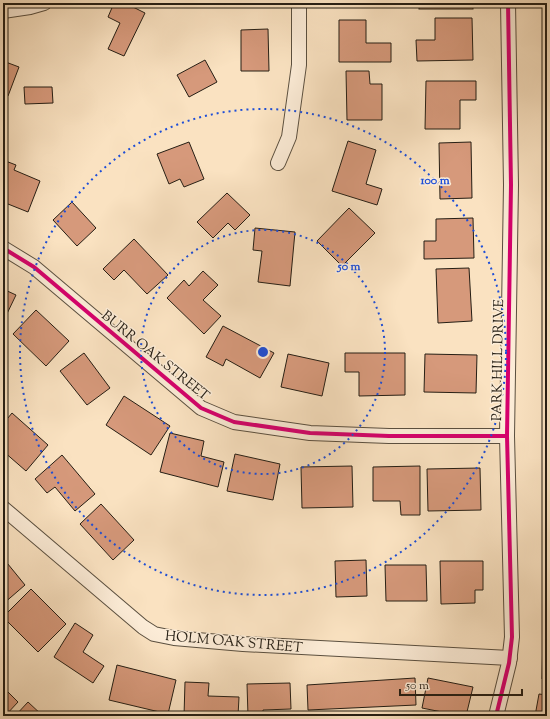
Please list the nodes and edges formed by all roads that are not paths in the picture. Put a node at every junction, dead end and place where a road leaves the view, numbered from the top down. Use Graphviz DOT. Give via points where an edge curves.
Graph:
graph roads {
  1 [pos="44,3"];
  2 [pos="299,3"];
  3 [pos="508,3"];
  4 [pos="3,11"];
  5 [pos="278,163"];
  6 [pos="3,248"];
  7 [pos="507,436"];
  8 [pos="3,508"];
  9 [pos="510,658"];
  10 [pos="496,716"];
  1 -- 4 [label="street"];
  2 -- 5 [label="street" via="299,65 289,137"];
  3 -- 7 [label="street, PARK HILL DRIVE" via="510,185"];
  6 -- 7 [label="street, BURR OAK STREET" via="34,267 201,408 234,422 310,433"];
  7 -- 9 [label="street, PARK HILL DRIVE" via="512,636"];
  8 -- 9 [label="street, HOLM OAK STREET" via="154,634 243,644"];
  9 -- 10 [label="street, PARK HILL DRIVE"];
}
